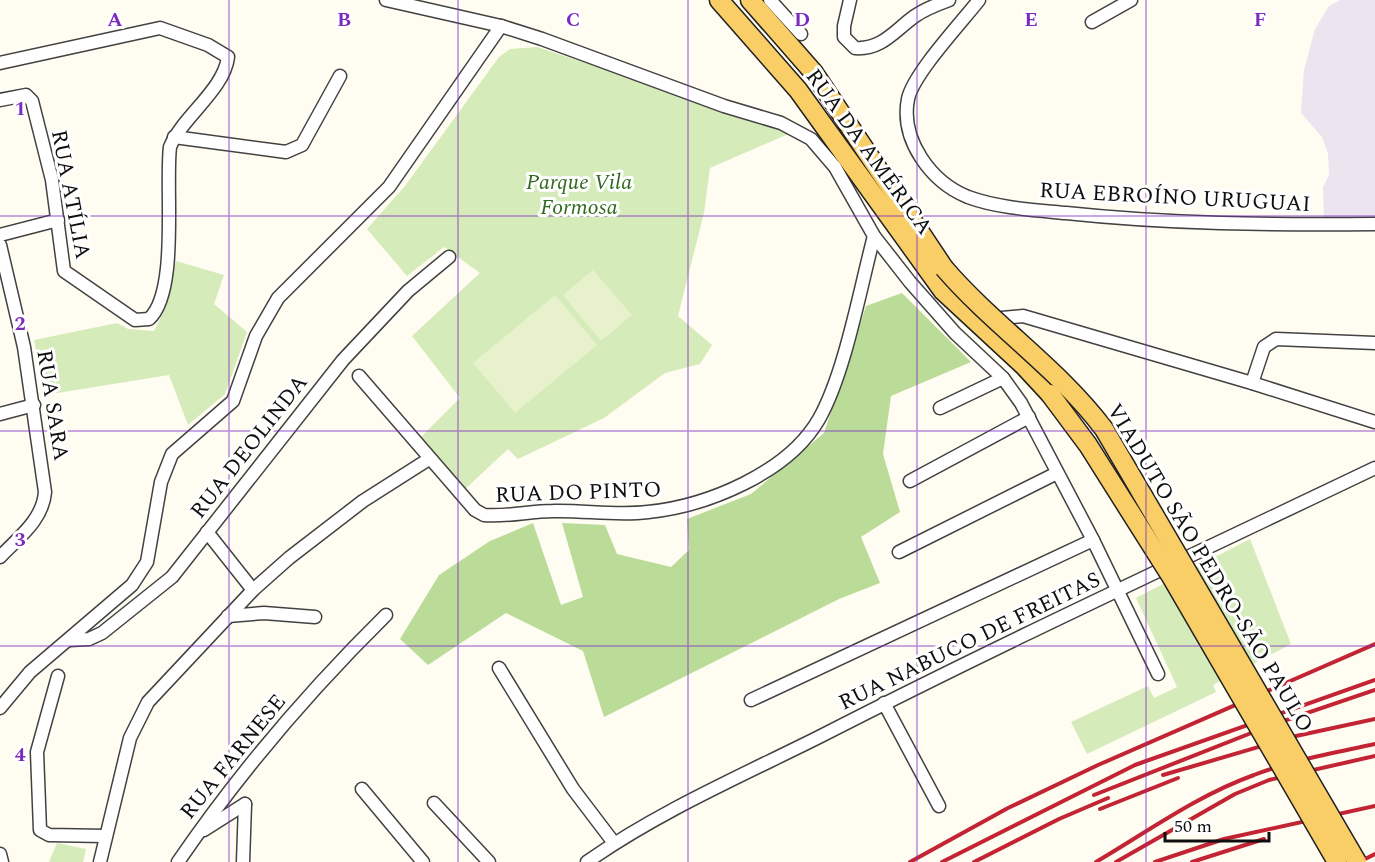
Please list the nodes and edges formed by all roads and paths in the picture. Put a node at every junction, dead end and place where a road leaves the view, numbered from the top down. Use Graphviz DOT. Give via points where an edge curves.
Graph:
graph roads {
  1 [pos="386,0"];
  2 [pos="750,0"];
  3 [pos="770,0"];
  4 [pos="850,0"];
  5 [pos="949,0"];
  6 [pos="979,0"];
  7 [pos="1131,0"];
  8 [pos="730,4"];
  9 [pos="1092,22"];
  10 [pos="501,26"];
  11 [pos="792,35"];
  12 [pos="0,63"];
  13 [pos="340,76"];
  14 [pos="0,100"];
  15 [pos="174,137"];
  16 [pos="58,220"];
  17 [pos="1375,224"];
  18 [pos="0,235"];
  19 [pos="874,236"];
  20 [pos="0,245"];
  21 [pos="449,257"];
  22 [pos="983,328"];
  23 [pos="1375,343"];
  24 [pos="359,376"];
  25 [pos="1003,378"];
  26 [pos="1252,383"];
  27 [pos="1050,394"];
  28 [pos="34,405"];
  29 [pos="940,408"];
  30 [pos="0,414"];
  31 [pos="1029,417"];
  32 [pos="1375,422"];
  33 [pos="429,459"];
  34 [pos="1375,468"];
  35 [pos="1057,473"];
  36 [pos="910,481"];
  37 [pos="207,532"];
  38 [pos="1093,540"];
  39 [pos="899,552"];
  40 [pos="0,557"];
  41 [pos="253,590"];
  42 [pos="1118,591"];
  43 [pos="386,615"];
  44 [pos="228,616"];
  45 [pos="315,617"];
  46 [pos="69,640"];
  47 [pos="499,668"];
  48 [pos="1158,674"];
  49 [pos="58,676"];
  50 [pos="751,700"];
  51 [pos="884,703"];
  52 [pos="0,708"];
  53 [pos="362,789"];
  54 [pos="434,803"];
  55 [pos="939,806"];
  56 [pos="105,836"];
  57 [pos="193,837"];
  58 [pos="614,843"];
  59 [pos="0,854"];
  60 [pos="2,862"];
  61 [pos="100,862"];
  62 [pos="178,862"];
  63 [pos="243,862"];
  64 [pos="423,862"];
  65 [pos="489,862"];
  66 [pos="587,862"];
  67 [pos="1337,862"];
  68 [pos="1357,862"];
  1 -- 10 [label="street"];
  2 -- 11 [label="main road, VIADUTO SÃO PEDRO-SÃO PAULO"];
  3 -- 11 [label="street"];
  4 -- 5 [label="street" via="844,26 848,43 868,49 885,41 916,15"];
  6 -- 17 [label="street, RUA EBROÍNO URUGUAI" via="917,79 907,111 922,161 966,196 989,203 1093,217 1210,223"];
  7 -- 9 [label="street"];
  8 -- 22 [label="main road, RUA DA AMÉRICA" via="822,121 943,291"];
  10 -- 19 [label="street" via="796,130 823,150"];
  10 -- 46 [label="street" via="389,188 278,298 256,336 233,401 187,439 165,467 151,545 141,574"];
  11 -- 68 [label="main road, VIADUTO SÃO PEDRO-SÃO PAULO, bridge" via="944,268 1068,386 1104,429"];
  12 -- 15 [label="street, RUA ATÍLIA" via="160,27 208,45 228,57 225,68"];
  13 -- 15 [label="street" via="296,150 286,152"];
  14 -- 16 [label="street, RUA ATÍLIA" via="22,95 31,98"];
  15 -- 16 [label="street, RUA ATÍLIA" via="169,158 169,238 163,291 159,306 149,319 135,320 68,276 62,265"];
  16 -- 18 [label="street"];
  19 -- 25 [label="street" via="942,319"];
  19 -- 33 [label="street, RUA DO PINTO" via="842,359 819,419 777,462 717,497 649,512 484,515"];
  20 -- 28 [label="street, RUA SARA"];
  21 -- 37 [label="street, RUA DEOLINDA" via="373,326"];
  22 -- 26 [label="street" via="1002,318 1023,316"];
  22 -- 27 [label="main road, RUA DA AMÉRICA"];
  23 -- 26 [label="street" via="1276,339 1264,347"];
  24 -- 33 [label="street, RUA DO PINTO"];
  25 -- 29 [label="street"];
  25 -- 31 [label="street"];
  26 -- 32 [label="street"];
  27 -- 67 [label="main road, VIADUTO SÃO PEDRO-SÃO PAULO, bridge" via="1088,445 1172,579"];
  28 -- 30 [label="street"];
  28 -- 40 [label="street, RUA SARA" via="45,502 37,518"];
  31 -- 35 [label="street"];
  31 -- 36 [label="street"];
  33 -- 41 [label="street" via="325,528"];
  34 -- 42 [label="street, RUA NABUCO DE FREITAS"];
  35 -- 38 [label="street"];
  35 -- 39 [label="street"];
  37 -- 41 [label="street"];
  37 -- 46 [label="street, RUA DEOLINDA" via="160,589 102,633 89,639"];
  38 -- 42 [label="street"];
  38 -- 50 [label="street"];
  41 -- 44 [label="street"];
  42 -- 48 [label="street"];
  42 -- 51 [label="street, RUA NABUCO DE FREITAS"];
  43 -- 57 [label="street, RUA FARNESE" via="277,730"];
  44 -- 45 [label="street" via="264,613"];
  44 -- 56 [label="street" via="164,683 138,719"];
  46 -- 52 [label="street" via="30,672"];
  47 -- 58 [label="street" via="573,789"];
  49 -- 56 [label="street" via="37,752 40,831 49,835"];
  51 -- 55 [label="street"];
  51 -- 58 [label="street, RUA NABUCO DE FREITAS"];
  53 -- 64 [label="street"];
  54 -- 65 [label="street"];
  56 -- 61 [label="street"];
  57 -- 62 [label="street"];
  57 -- 63 [label="street, RUA FARNESE" via="245,804"];
  58 -- 66 [label="street, RUA NABUCO DE FREITAS"];
  59 -- 60 [label="street"];
}
